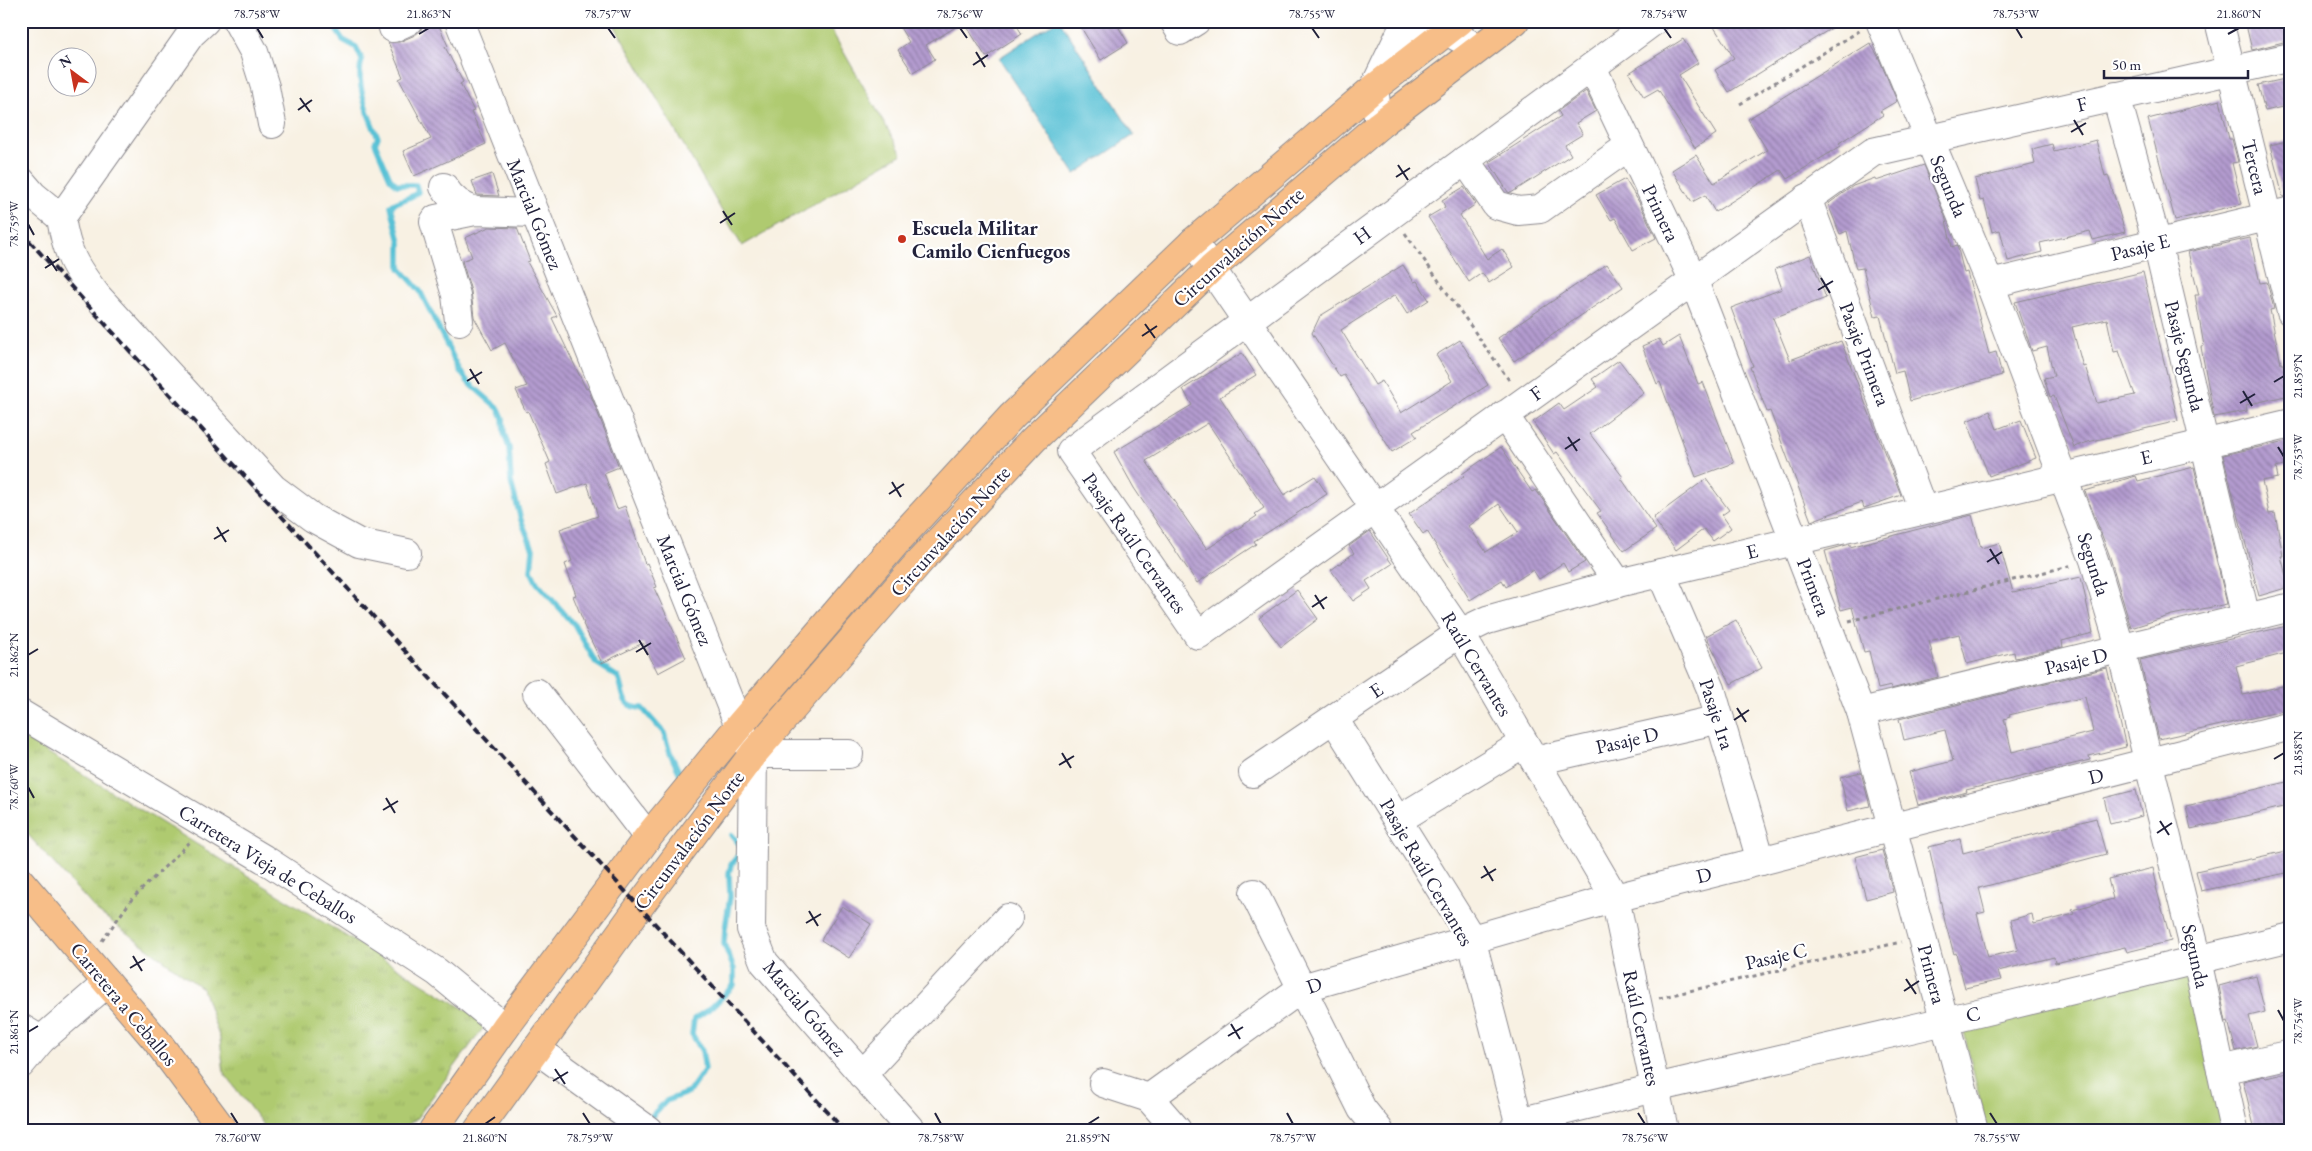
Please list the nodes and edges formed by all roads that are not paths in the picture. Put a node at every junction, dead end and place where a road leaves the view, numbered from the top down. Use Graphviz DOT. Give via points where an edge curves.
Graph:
graph roads {
  1 [pos="237,21"];
  2 [pos="459,21"];
  3 [pos="1174,21"];
  4 [pos="1196,21"];
  5 [pos="1515,21"];
  6 [pos="1654,21"];
  7 [pos="2219,21"];
  8 [pos="1396,24"];
  9 [pos="1873,24"];
  10 [pos="191,25"];
  11 [pos="1453,26"];
  12 [pos="1478,48"];
  13 [pos="2291,57"];
  14 [pos="1592,67"];
  15 [pos="2230,72"];
  16 [pos="1374,88"];
  17 [pos="2116,96"];
  18 [pos="272,124"];
  19 [pos="1379,125"];
  20 [pos="1925,128"];
  21 [pos="1628,146"];
  22 [pos="1466,160"];
  23 [pos="21,181"];
  24 [pos="444,187"];
  25 [pos="1807,198"];
  26 [pos="476,211"];
  27 [pos="535,213"];
  28 [pos="2279,214"];
  29 [pos="61,218"];
  30 [pos="1193,242"];
  31 [pos="2157,243"];
  32 [pos="1211,269"];
  33 [pos="1693,279"];
  34 [pos="1990,284"];
  35 [pos="2291,312"];
  36 [pos="459,321"];
  37 [pos="1246,321"];
  38 [pos="1514,408"];
  39 [pos="2291,423"];
  40 [pos="2206,443"];
  41 [pos="1071,451"];
  42 [pos="2063,477"];
  43 [pos="1376,507"];
  44 [pos="1923,510"];
  45 [pos="1795,540"];
  46 [pos="407,553"];
  47 [pos="1661,573"];
  48 [pos="1618,583"];
  49 [pos="2291,607"];
  50 [pos="2246,618"];
  51 [pos="1460,633"];
  52 [pos="1198,635"];
  53 [pos="2121,650"];
  54 [pos="537,693"];
  55 [pos="1861,712"];
  56 [pos="21,714"];
  57 [pos="1334,719"];
  58 [pos="1720,719"];
  59 [pos="738,726"];
  60 [pos="2291,726"];
  61 [pos="1529,752"];
  62 [pos="753,754"];
  63 [pos="849,754"];
  64 [pos="2148,762"];
  65 [pos="1253,773"];
  66 [pos="1398,820"];
  67 [pos="1892,828"];
  68 [pos="648,837"];
  69 [pos="1761,861"];
  70 [pos="21,882"];
  71 [pos="1254,893"];
  72 [pos="1615,898"];
  73 [pos="1008,918"];
  74 [pos="2291,937"];
  75 [pos="1471,938"];
  76 [pos="2197,960"];
  77 [pos="107,983"];
  78 [pos="1302,988"];
  79 [pos="1944,1021"];
  80 [pos="505,1028"];
  81 [pos="31,1034"];
  82 [pos="536,1049"];
  83 [pos="2291,1054"];
  84 [pos="21,1064"];
  85 [pos="2221,1070"];
  86 [pos="862,1075"];
  87 [pos="1103,1083"];
  88 [pos="1655,1088"];
  89 [pos="1149,1098"];
  90 [pos="640,1125"];
  91 [pos="1516,1126"];
  92 [pos="1970,1129"];
  93 [pos="223,1130"];
  94 [pos="433,1130"];
  95 [pos="478,1130"];
  96 [pos="911,1130"];
  97 [pos="1177,1130"];
  98 [pos="1379,1130"];
  99 [pos="1664,1130"];
  100 [pos="2234,1130"];
  1 -- 18 [label="street" via="254,52"];
  2 -- 27 [label="street, Marcial Gómez"];
  3 -- 4 [label="street" via="1180,31"];
  5 -- 12 [label="main road, Circunvalación Norte"];
  6 -- 14 [label="street, H"];
  7 -- 15 [label="street, Tercera"];
  8 -- 11 [label="street"];
  8 -- 16 [label="street"];
  9 -- 20 [label="street, Segunda"];
  10 -- 29 [label="street"];
  11 -- 12 [label="street"];
  11 -- 16 [label="main road, Circunvalación Norte"];
  12 -- 19 [label="main road, Circunvalación Norte"];
  13 -- 15 [label="street, F"];
  14 -- 21 [label="street, Primera"];
  14 -- 22 [label="street, H"];
  15 -- 17 [label="street, F"];
  15 -- 28 [label="street, Tercera"];
  16 -- 19 [label="street"];
  16 -- 30 [label="main road, Circunvalación Norte"];
  17 -- 20 [label="street, F"];
  17 -- 31 [label="street, Pasaje Segunda"];
  19 -- 32 [label="main road, Circunvalación Norte"];
  20 -- 25 [label="street, F" via="1873,152"];
  20 -- 34 [label="street, Segunda"];
  21 -- 22 [label="street" via="1540,209 1518,211 1496,205"];
  21 -- 33 [label="street, Primera"];
  22 -- 37 [label="street, H"];
  23 -- 29 [label="street"];
  24 -- 26 [label="street" via="449,196 461,205"];
  25 -- 33 [label="street, F"];
  25 -- 44 [label="street, Pasaje Primera"];
  26 -- 27 [label="street"];
  26 -- 36 [label="street" via="438,217 434,222 456,295"];
  27 -- 59 [label="street, Marcial Gómez"];
  28 -- 31 [label="street, Pasaje E"];
  28 -- 35 [label="street, Tercera"];
  29 -- 46 [label="street" via="65,245 74,266 97,296 273,488 312,518 359,543"];
  30 -- 32 [label="street, Raúl Cervantes"];
  30 -- 59 [label="main road, Circunvalación Norte" via="1012,416 901,537"];
  31 -- 34 [label="street, Pasaje E"];
  31 -- 40 [label="street, Pasaje Segunda"];
  32 -- 37 [label="street, Raúl Cervantes"];
  32 -- 62 [label="main road, Circunvalación Norte" via="1033,440 921,560"];
  33 -- 38 [label="street, F"];
  33 -- 45 [label="street, Primera"];
  34 -- 42 [label="street, Segunda"];
  37 -- 41 [label="street, H"];
  37 -- 43 [label="street, Raúl Cervantes"];
  38 -- 43 [label="street, F"];
  38 -- 48 [label="street"];
  39 -- 40 [label="street, E"];
  40 -- 42 [label="street, E"];
  40 -- 50 [label="street, Pasaje Segunda"];
  41 -- 52 [label="street, Pasaje Raúl Cervantes"];
  42 -- 44 [label="street, E"];
  42 -- 53 [label="street, Segunda" via="2094,560"];
  43 -- 51 [label="street, Raúl Cervantes"];
  43 -- 52 [label="street, F"];
  44 -- 45 [label="street, E"];
  45 -- 47 [label="street, E"];
  45 -- 55 [label="street, Primera"];
  47 -- 48 [label="street, E"];
  47 -- 58 [label="street, Pasaje 1ra" via="1711,689"];
  48 -- 51 [label="street, E" via="1487,620"];
  49 -- 50 [label="street, Pasaje D"];
  50 -- 53 [label="street, Pasaje D"];
  51 -- 57 [label="street, E"];
  51 -- 61 [label="street, Raúl Cervantes"];
  53 -- 55 [label="street, Pasaje D"];
  53 -- 64 [label="street, Segunda"];
  54 -- 68 [label="street"];
  55 -- 67 [label="street, Primera"];
  56 -- 80 [label="street, Carretera Vieja de Ceballos" via="264,859 437,972"];
  57 -- 65 [label="street, E"];
  57 -- 66 [label="street, Pasaje Raúl Cervantes"];
  58 -- 61 [label="street, Pasaje D"];
  58 -- 69 [label="street, Pasaje 1ra"];
  59 -- 62 [label="street, Marcial Gómez"];
  59 -- 68 [label="main road, Circunvalación Norte"];
  60 -- 64 [label="street, D"];
  61 -- 66 [label="street, Pasaje D"];
  61 -- 72 [label="street, Raúl Cervantes"];
  62 -- 63 [label="street"];
  62 -- 82 [label="main road, Circunvalación Norte"];
  62 -- 86 [label="street, Marcial Gómez" via="751,929 764,962"];
  64 -- 67 [label="street, D"];
  64 -- 76 [label="street, Segunda"];
  66 -- 75 [label="street, Pasaje Raúl Cervantes"];
  67 -- 69 [label="street, D"];
  67 -- 79 [label="street, Primera"];
  68 -- 80 [label="main road, Circunvalación Norte"];
  69 -- 72 [label="street, D"];
  70 -- 77 [label="main road, Carretera a Ceballos"];
  71 -- 78 [label="street"];
  72 -- 75 [label="street, D"];
  72 -- 88 [label="street, Raúl Cervantes"];
  73 -- 86 [label="street"];
  74 -- 76 [label="street, C"];
  75 -- 78 [label="street, D"];
  75 -- 91 [label="street, Pasaje Raúl Cervantes"];
  76 -- 79 [label="street, C"];
  76 -- 85 [label="street, Segunda"];
  77 -- 81 [label="street"];
  77 -- 93 [label="main road, Carretera a Ceballos" via="156,1040"];
  78 -- 89 [label="street, D"];
  78 -- 98 [label="street" via="1362,1109"];
  79 -- 88 [label="street, C"];
  79 -- 92 [label="street, Primera"];
  80 -- 94 [label="main road, Circunvalación Norte"];
  81 -- 84 [label="street"];
  82 -- 90 [label="street"];
  82 -- 95 [label="main road, Circunvalación Norte"];
  83 -- 85 [label="street"];
  85 -- 100 [label="street, Segunda"];
  86 -- 96 [label="street, Marcial Gómez"];
  87 -- 89 [label="street"];
  88 -- 91 [label="street, C"];
  88 -- 99 [label="street, Raúl Cervantes"];
  89 -- 97 [label="street"];
}
